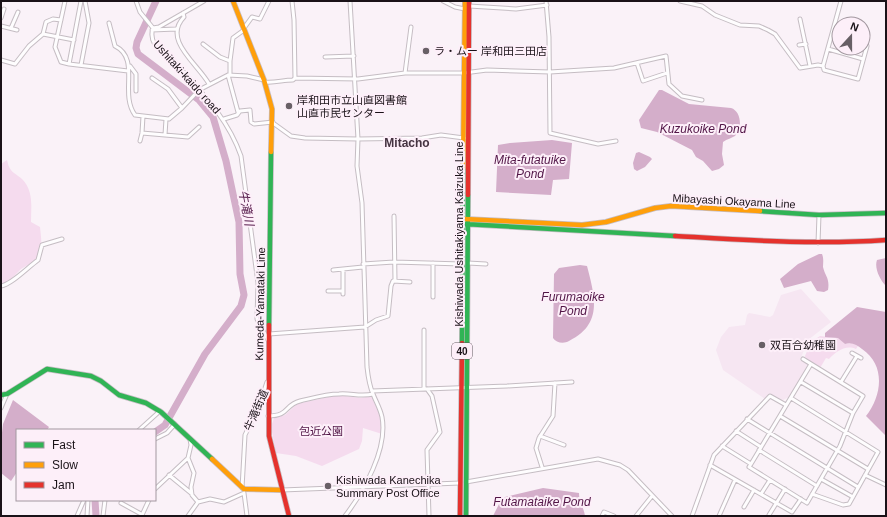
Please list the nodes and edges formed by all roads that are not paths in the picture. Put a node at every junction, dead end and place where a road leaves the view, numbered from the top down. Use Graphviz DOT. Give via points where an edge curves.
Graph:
graph roads {
  1 [pos="65,1"];
  2 [pos="81,1"];
  3 [pos="85,1"];
  4 [pos="136,1"];
  5 [pos="204,1"];
  6 [pos="233,1"];
  7 [pos="269,1"];
  8 [pos="292,1"];
  9 [pos="350,1"];
  10 [pos="442,1"];
  11 [pos="465,1"];
  12 [pos="680,1"];
  13 [pos="841,1"];
  14 [pos="547,3"];
  15 [pos="468,5"];
  16 [pos="4,10"];
  17 [pos="18,12"];
  18 [pos="183,13"];
  19 [pos="1,18"];
  20 [pos="800,19"];
  21 [pos="61,20"];
  22 [pos="109,23"];
  23 [pos="806,24"];
  24 [pos="802,25"];
  25 [pos="1,26"];
  26 [pos="10,28"];
  27 [pos="152,28"];
  28 [pos="176,29"];
  29 [pos="409,29"];
  30 [pos="17,30"];
  31 [pos="244,30"];
  32 [pos="43,34"];
  33 [pos="57,36"];
  34 [pos="74,40"];
  35 [pos="203,44"];
  36 [pos="806,44"];
  37 [pos="799,45"];
  38 [pos="828,49"];
  39 [pos="354,56"];
  40 [pos="864,56"];
  41 [pos="325,57"];
  42 [pos="863,59"];
  43 [pos="1,60"];
  44 [pos="230,61"];
  45 [pos="637,63"];
  46 [pos="69,64"];
  47 [pos="81,65"];
  48 [pos="130,66"];
  49 [pos="810,66"];
  50 [pos="823,66"];
  51 [pos="128,71"];
  52 [pos="470,72"];
  53 [pos="550,72"];
  54 [pos="405,73"];
  55 [pos="464,73"];
  56 [pos="667,74"];
  57 [pos="229,75"];
  58 [pos="152,78"];
  59 [pos="295,78"];
  60 [pos="355,78"];
  61 [pos="265,81"];
  62 [pos="209,84"];
  63 [pos="136,91"];
  64 [pos="198,91"];
  65 [pos="702,100"];
  66 [pos="182,108"];
  67 [pos="238,112"];
  68 [pos="143,116"];
  69 [pos="166,119"];
  70 [pos="224,119"];
  71 [pos="273,122"];
  72 [pos="199,126"];
  73 [pos="142,133"];
  74 [pos="166,135"];
  75 [pos="464,138"];
  76 [pos="358,139"];
  77 [pos="140,141"];
  78 [pos="616,141"];
  79 [pos="886,213"];
  80 [pos="819,215"];
  81 [pos="394,216"];
  82 [pos="466,222"];
  83 [pos="62,239"];
  84 [pos="886,240"];
  85 [pos="818,243"];
  86 [pos="394,262"];
  87 [pos="432,263"];
  88 [pos="468,263"];
  89 [pos="462,264"];
  90 [pos="486,264"];
  91 [pos="363,265"];
  92 [pos="343,269"];
  93 [pos="333,270"];
  94 [pos="395,280"];
  95 [pos="410,282"];
  96 [pos="1,286"];
  97 [pos="328,291"];
  98 [pos="433,297"];
  99 [pos="365,327"];
  100 [pos="424,330"];
  101 [pos="269,334"];
  102 [pos="269,342"];
  103 [pos="852,353"];
  104 [pos="857,356"];
  105 [pos="861,358"];
  106 [pos="802,359"];
  107 [pos="811,364"];
  108 [pos="268,381"];
  109 [pos="572,382"];
  110 [pos="801,382"];
  111 [pos="841,382"];
  112 [pos="555,383"];
  113 [pos="464,388"];
  114 [pos="425,389"];
  115 [pos="372,392"];
  116 [pos="7,394"];
  117 [pos="1,395"];
  118 [pos="791,398"];
  119 [pos="786,405"];
  120 [pos="1,408"];
  121 [pos="162,413"];
  122 [pos="853,413"];
  123 [pos="268,416"];
  124 [pos="780,416"];
  125 [pos="747,419"];
  126 [pos="174,423"];
  127 [pos="140,429"];
  128 [pos="736,431"];
  129 [pos="846,432"];
  130 [pos="770,433"];
  131 [pos="540,436"];
  132 [pos="156,438"];
  133 [pos="191,438"];
  134 [pos="564,445"];
  135 [pos="722,446"];
  136 [pos="760,449"];
  137 [pos="838,450"];
  138 [pos="188,458"];
  139 [pos="751,464"];
  140 [pos="710,466"];
  141 [pos="542,467"];
  142 [pos="828,468"];
  143 [pos="868,469"];
  144 [pos="865,475"];
  145 [pos="169,476"];
  146 [pos="821,479"];
  147 [pos="735,480"];
  148 [pos="770,480"];
  149 [pos="463,483"];
  150 [pos="428,484"];
  151 [pos="886,485"];
  152 [pos="817,486"];
  153 [pos="364,487"];
  154 [pos="858,487"];
  155 [pos="156,488"];
  156 [pos="785,489"];
  157 [pos="243,490"];
  158 [pos="282,490"];
  159 [pos="754,490"];
  160 [pos="761,494"];
  161 [pos="812,494"];
  162 [pos="192,495"];
  163 [pos="652,496"];
  164 [pos="853,497"];
  165 [pos="801,499"];
  166 [pos="84,501"];
  167 [pos="88,501"];
  168 [pos="105,501"];
  169 [pos="149,501"];
  170 [pos="198,502"];
  171 [pos="121,503"];
  172 [pos="777,503"];
  173 [pos="744,507"];
  174 [pos="770,515"];
  175 [pos="77,516"];
  176 [pos="87,516"];
  177 [pos="103,516"];
  178 [pos="142,516"];
  179 [pos="188,516"];
  180 [pos="247,516"];
  181 [pos="289,516"];
  182 [pos="345,516"];
  183 [pos="430,516"];
  184 [pos="460,516"];
  185 [pos="466,516"];
  186 [pos="602,516"];
  187 [pos="614,516"];
  188 [pos="636,516"];
  189 [pos="672,516"];
  190 [pos="692,516"];
  191 [pos="719,516"];
  1 -- 21 [label="street"];
  2 -- 34 [label="street"];
  3 -- 47 [label="street" via="89,23"];
  4 -- 27 [label="street, Ushitaki-kaido road" via="137,7"];
  5 -- 18 [label="street"];
  6 -- 31 [label="main road, Kumeda-Yamataki Line"];
  7 -- 31 [label="street" via="260,20 252,17"];
  8 -- 59 [label="street"];
  9 -- 39 [label="street"];
  10 -- 15 [label="street" via="455,7"];
  11 -- 15 [label="main road, Kishiwada Ushitakiyama Kaizuka Line / 40"];
  12 -- 49 [label="street" via="702,6 740,25 760,26 768,30 775,34 800,68"];
  13 -- 38 [label="street"];
  14 -- 15 [label="street" via="516,9"];
  14 -- 53 [label="street"];
  15 -- 52 [label="main road, Kishiwada Ushitakiyama Kaizuka Line / 40"];
  15 -- 55 [label="main road, Kishiwada Ushitakiyama Kaizuka Line / 40"];
  16 -- 19 [label="street"];
  17 -- 26 [label="street"];
  18 -- 27 [label="street" via="159,27"];
  18 -- 28 [label="street" via="184,17"];
  20 -- 24 [label="street"];
  21 -- 32 [label="street" via="53,18 46,22"];
  21 -- 33 [label="street"];
  22 -- 48 [label="street" via="115,46 122,50"];
  23 -- 24 [label="street"];
  24 -- 36 [label="street"];
  25 -- 26 [label="street"];
  26 -- 30 [label="street"];
  27 -- 28 [label="street"];
  27 -- 64 [label="street, Ushitaki-kaido road" via="155,44 170,57"];
  28 -- 62 [label="street" via="177,39 185,53"];
  29 -- 54 [label="street"];
  31 -- 44 [label="street" via="233,38"];
  31 -- 61 [label="main road, Kumeda-Yamataki Line"];
  32 -- 33 [label="street"];
  32 -- 43 [label="street" via="29,46 15,64"];
  33 -- 34 [label="street"];
  33 -- 46 [label="street" via="55,47 61,62"];
  34 -- 46 [label="street"];
  35 -- 44 [label="street"];
  36 -- 37 [label="street"];
  36 -- 49 [label="street"];
  38 -- 42 [label="street"];
  38 -- 50 [label="street"];
  39 -- 41 [label="street"];
  39 -- 60 [label="street"];
  40 -- 42 [label="street"];
  42 -- 50 [label="street" via="858,79 824,70"];
  44 -- 57 [label="street"];
  45 -- 53 [label="street" via="614,68"];
  45 -- 56 [label="street" via="643,81"];
  45 -- 56 [label="street" via="666,56"];
  46 -- 47 [label="street"];
  47 -- 51 [label="street"];
  48 -- 51 [label="street"];
  48 -- 63 [label="street" via="136,74"];
  49 -- 50 [label="street"];
  51 -- 68 [label="street" via="129,104 134,115"];
  52 -- 53 [label="street"];
  52 -- 55 [label="street"];
  52 -- 82 [label="main road, Kishiwada Ushitakiyama Kaizuka Line / 40"];
  53 -- 78 [label="street" via="550,133 598,144"];
  54 -- 55 [label="street"];
  54 -- 60 [label="street"];
  55 -- 75 [label="main road, Kishiwada Ushitakiyama Kaizuka Line / 40"];
  56 -- 65 [label="street" via="669,84 682,96"];
  57 -- 61 [label="street"];
  57 -- 62 [label="street"];
  57 -- 67 [label="street"];
  58 -- 66 [label="street" via="168,89"];
  59 -- 60 [label="street"];
  59 -- 61 [label="street" via="273,83"];
  60 -- 76 [label="street"];
  61 -- 71 [label="main road, Kumeda-Yamataki Line" via="271,99"];
  62 -- 64 [label="street"];
  64 -- 66 [label="street"];
  64 -- 70 [label="street, Ushitaki-kaido road"];
  66 -- 69 [label="street"];
  67 -- 70 [label="street" via="237,115"];
  67 -- 71 [label="street" via="250,110 251,122 254,124"];
  68 -- 69 [label="street"];
  68 -- 73 [label="street"];
  69 -- 74 [label="street"];
  70 -- 102 [label="street, Ushitaki-kaido road" via="241,156 258,283 257,320"];
  71 -- 76 [label="street" via="291,136"];
  71 -- 101 [label="main road, Kumeda-Yamataki Line"];
  72 -- 74 [label="street" via="188,137"];
  73 -- 74 [label="street"];
  73 -- 77 [label="street"];
  75 -- 76 [label="street" via="441,135 422,138"];
  75 -- 82 [label="main road, Kishiwada Ushitakiyama Kaizuka Line / 40"];
  76 -- 91 [label="street" via="357,166 362,194"];
  79 -- 80 [label="main road, Mibayashi Okayama Line"];
  80 -- 82 [label="main road, Mibayashi Okayama Line" via="671,206 648,209 606,222 582,225"];
  80 -- 85 [label="street"];
  81 -- 86 [label="street"];
  82 -- 85 [label="main road"];
  82 -- 88 [label="main road, Kishiwada Ushitakiyama Kaizuka Line / 40"];
  82 -- 89 [label="main road, Kishiwada Ushitakiyama Kaizuka Line / 40"];
  83 -- 96 [label="street" via="42,245 38,260 9,284"];
  84 -- 85 [label="main road"];
  86 -- 87 [label="street"];
  86 -- 91 [label="street"];
  86 -- 94 [label="street"];
  87 -- 89 [label="street"];
  87 -- 98 [label="street"];
  88 -- 90 [label="street"];
  88 -- 113 [label="main road, Kishiwada Ushitakiyama Kaizuka Line / 40"];
  89 -- 113 [label="main road, Kishiwada Ushitakiyama Kaizuka Line / 40"];
  91 -- 92 [label="street"];
  91 -- 99 [label="street"];
  92 -- 93 [label="street"];
  92 -- 97 [label="street" via="343,292"];
  94 -- 95 [label="street"];
  94 -- 99 [label="street" via="391,286 388,316"];
  99 -- 101 [label="street"];
  99 -- 115 [label="street"];
  100 -- 114 [label="street"];
  101 -- 102 [label="main road, Kumeda-Yamataki Line"];
  102 -- 108 [label="main road, Kumeda-Yamataki Line"];
  103 -- 104 [label="street"];
  104 -- 105 [label="street"];
  104 -- 111 [label="street"];
  106 -- 107 [label="street"];
  107 -- 110 [label="street"];
  107 -- 111 [label="street"];
  108 -- 123 [label="main road, Kumeda-Yamataki Line"];
  108 -- 157 [label="street, 牛滝街道" via="245,435"];
  109 -- 112 [label="street"];
  110 -- 118 [label="street"];
  110 -- 122 [label="street"];
  111 -- 122 [label="street" via="863,396"];
  112 -- 113 [label="street"];
  112 -- 131 [label="street" via="553,416"];
  113 -- 114 [label="street"];
  113 -- 149 [label="main road, Kishiwada Ushitakiyama Kaizuka Line / 40"];
  114 -- 115 [label="street"];
  114 -- 150 [label="street" via="432,396 440,432 427,450"];
  115 -- 123 [label="street" via="366,396 326,395 297,402 278,416"];
  115 -- 153 [label="street" via="382,418 382,438"];
  116 -- 117 [label="main road"];
  116 -- 120 [label="street"];
  116 -- 121 [label="main road" via="40,372 57,369 96,378 119,395 146,404"];
  118 -- 119 [label="street"];
  118 -- 129 [label="street"];
  119 -- 124 [label="street"];
  119 -- 125 [label="street" via="770,396"];
  121 -- 126 [label="main road"];
  121 -- 127 [label="street"];
  122 -- 129 [label="street"];
  123 -- 158 [label="main road, Kumeda-Yamataki Line" via="269,436"];
  124 -- 130 [label="street"];
  124 -- 137 [label="street"];
  125 -- 128 [label="street"];
  125 -- 130 [label="street"];
  126 -- 132 [label="street" via="167,432"];
  126 -- 133 [label="main road"];
  128 -- 135 [label="street"];
  128 -- 136 [label="street"];
  129 -- 137 [label="street"];
  129 -- 143 [label="street" via="878,452"];
  130 -- 136 [label="street"];
  130 -- 142 [label="street"];
  131 -- 134 [label="street"];
  131 -- 141 [label="street" via="536,448"];
  133 -- 138 [label="street"];
  133 -- 157 [label="main road"];
  135 -- 139 [label="street"];
  135 -- 140 [label="street" via="714,455"];
  136 -- 139 [label="street"];
  136 -- 152 [label="street"];
  137 -- 142 [label="street"];
  137 -- 143 [label="street"];
  138 -- 145 [label="street"];
  138 -- 162 [label="street" via="194,473"];
  139 -- 148 [label="street" via="749,467"];
  140 -- 147 [label="street"];
  140 -- 190 [label="street"];
  141 -- 149 [label="street"];
  141 -- 163 [label="street" via="591,459 604,460 628,470"];
  142 -- 146 [label="street"];
  142 -- 154 [label="street"];
  143 -- 144 [label="street"];
  144 -- 151 [label="street"];
  144 -- 154 [label="street"];
  145 -- 155 [label="street"];
  145 -- 162 [label="street"];
  146 -- 152 [label="street"];
  146 -- 164 [label="street"];
  147 -- 159 [label="street"];
  147 -- 191 [label="street"];
  148 -- 156 [label="street"];
  148 -- 160 [label="street"];
  149 -- 150 [label="street"];
  149 -- 184 [label="main road, Kishiwada Ushitakiyama Kaizuka Line / 40"];
  149 -- 185 [label="main road, Kishiwada Ushitakiyama Kaizuka Line / 40"];
  150 -- 153 [label="street"];
  150 -- 183 [label="street"];
  152 -- 161 [label="street"];
  153 -- 158 [label="street"];
  153 -- 182 [label="street"];
  154 -- 164 [label="street"];
  156 -- 165 [label="street"];
  156 -- 172 [label="street"];
  157 -- 158 [label="main road"];
  157 -- 170 [label="street" via="224,502 210,499"];
  157 -- 180 [label="street, 牛滝街道"];
  158 -- 181 [label="main road, Kumeda-Yamataki Line"];
  159 -- 160 [label="street"];
  159 -- 173 [label="street"];
  160 -- 172 [label="street"];
  161 -- 164 [label="street" via="843,505 849,504"];
  161 -- 165 [label="street" via="807,503"];
  162 -- 170 [label="street"];
  163 -- 188 [label="street"];
  163 -- 189 [label="street"];
  165 -- 172 [label="street" via="792,512"];
  166 -- 175 [label="street"];
  167 -- 176 [label="street"];
  168 -- 177 [label="street"];
  169 -- 178 [label="street"];
  170 -- 179 [label="street"];
  171 -- 178 [label="street"];
  172 -- 174 [label="street"];
  186 -- 187 [label="street" via="604,512"];
}
